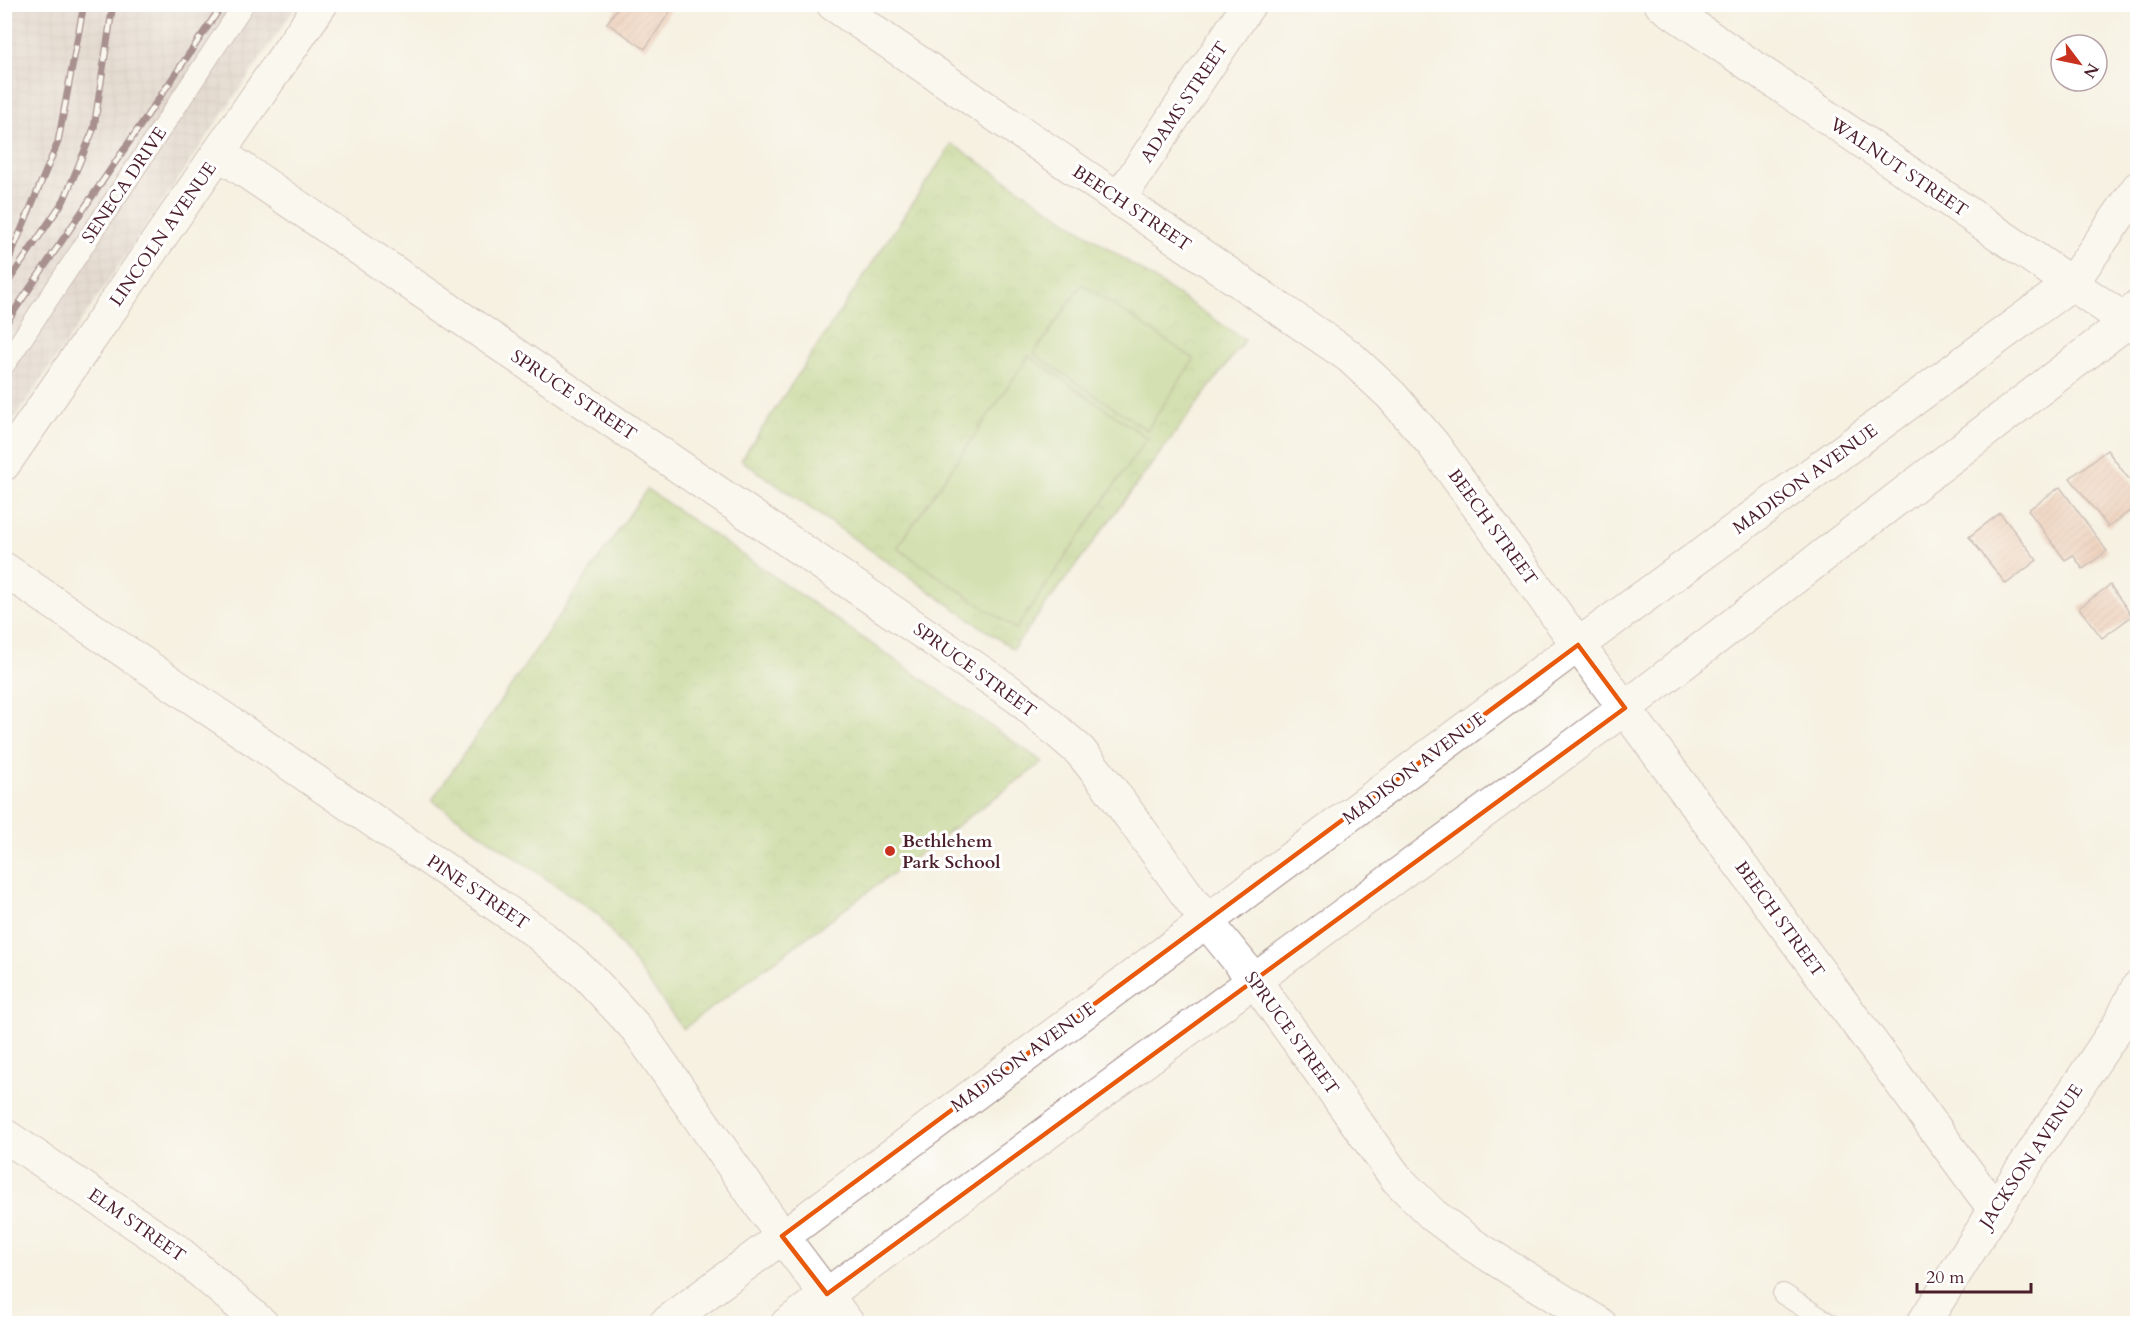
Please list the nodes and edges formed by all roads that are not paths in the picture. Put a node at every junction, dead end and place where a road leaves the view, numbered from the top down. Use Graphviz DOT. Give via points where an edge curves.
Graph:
graph roads {
  1 [pos="244,4"];
  2 [pos="321,4"];
  3 [pos="833,4"];
  4 [pos="1249,4"];
  5 [pos="1661,4"];
  6 [pos="219,153"];
  7 [pos="2138,188"];
  8 [pos="1119,199"];
  9 [pos="2071,284"];
  10 [pos="2134,319"];
  11 [pos="4,366"];
  12 [pos="4,464"];
  13 [pos="4,569"];
  14 [pos="1578,645"];
  15 [pos="1624,708"];
  16 [pos="1207,922"];
  17 [pos="1255,981"];
  18 [pos="2138,987"];
  19 [pos="4,1136"];
  20 [pos="1995,1210"];
  21 [pos="782,1236"];
  22 [pos="827,1294"];
  23 [pos="1783,1294"];
  24 [pos="262,1323"];
  25 [pos="664,1323"];
  26 [pos="787,1323"];
  27 [pos="848,1323"];
  28 [pos="1600,1323"];
  29 [pos="1830,1323"];
  30 [pos="1923,1323"];
  1 -- 11 [label="lane, SENECA DRIVE"];
  2 -- 6 [label="street, LINCOLN AVENUE"];
  3 -- 8 [label="street, BEECH STREET"];
  4 -- 8 [label="street, ADAMS STREET"];
  5 -- 9 [label="street, WALNUT STREET"];
  6 -- 12 [label="street, LINCOLN AVENUE"];
  6 -- 16 [label="street, SPRUCE STREET" via="1019,698 1080,751"];
  7 -- 9 [label="street, MADISON AVENUE"];
  8 -- 14 [label="street, BEECH STREET" via="1349,356 1391,395 1433,444"];
  9 -- 10 [label="street, WALNUT STREET"];
  9 -- 14 [label="street, MADISON AVENUE"];
  10 -- 15 [label="street"];
  13 -- 21 [label="street, PINE STREET" via="534,931 578,967 637,1029"];
  14 -- 15 [label="street, BEECH STREET"];
  14 -- 16 [label="street, MADISON AVENUE"];
  15 -- 17 [label="street"];
  15 -- 20 [label="street, BEECH STREET"];
  16 -- 17 [label="street, SPRUCE STREET"];
  16 -- 21 [label="street, MADISON AVENUE"];
  17 -- 22 [label="street"];
  17 -- 28 [label="street, SPRUCE STREET" via="1397,1179 1433,1215 1473,1245"];
  18 -- 20 [label="street, JACKSON AVENUE" via="2120,1023"];
  19 -- 24 [label="street, ELM STREET" via="177,1251"];
  20 -- 30 [label="street, JACKSON AVENUE"];
  21 -- 22 [label="street, PINE STREET"];
  21 -- 25 [label="street, MADISON AVENUE"];
  22 -- 26 [label="street"];
  22 -- 27 [label="street, PINE STREET"];
  23 -- 29 [label="lane"];
}
